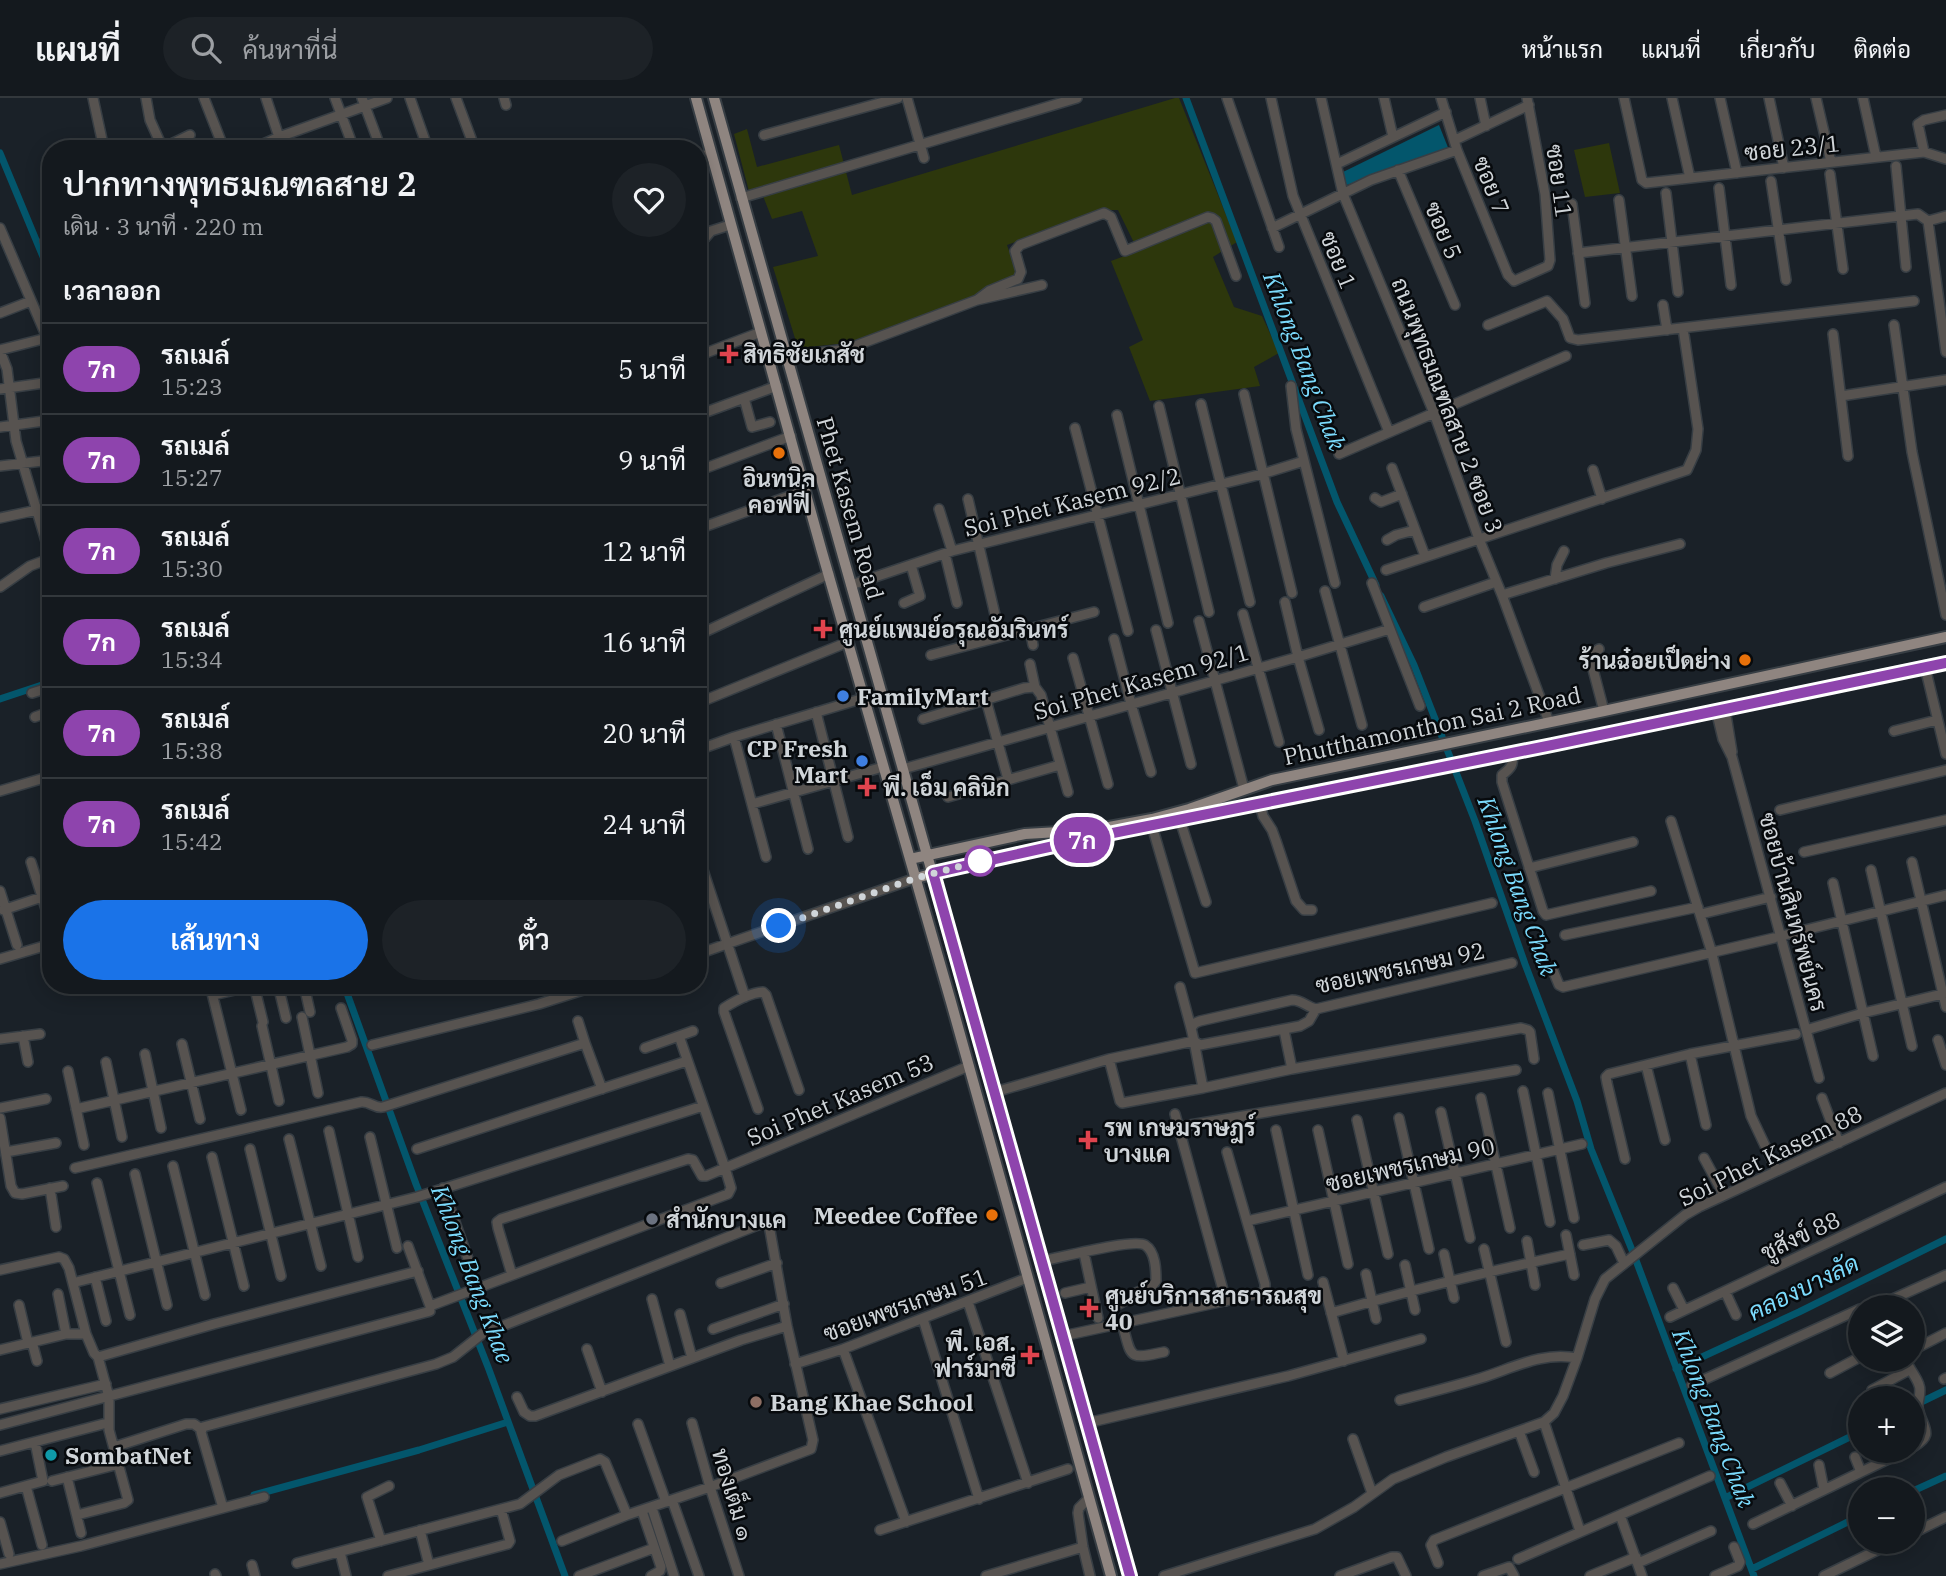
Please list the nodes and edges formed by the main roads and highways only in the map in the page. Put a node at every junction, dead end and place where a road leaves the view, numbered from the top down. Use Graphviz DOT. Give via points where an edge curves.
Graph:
graph roads {
  1 [pos="696,98"];
  2 [pos="714,98"];
  3 [pos="1946,637"];
  4 [pos="1946,663"];
  5 [pos="876,675"];
  6 [pos="859,682"];
  7 [pos="1248,788"];
  8 [pos="1258,805"];
  9 [pos="928,855"];
  10 [pos="910,859"];
  11 [pos="933,873"];
  12 [pos="916,878"];
  13 [pos="1096,1522"];
  14 [pos="1102,1576"];
  15 [pos="1111,1576"];
  16 [pos="1130,1576"];
  1 -- 6 [label="main road, Phet Kasem Road"];
  2 -- 5 [label="main road, Phet Kasem Road"];
  3 -- 7 [label="main road, Phutthamonthon Sai 2 Road"];
  4 -- 8 [label="main road, Phutthamonthon Sai 2 Road"];
  5 -- 6 [label="main road"];
  5 -- 9 [label="main road, Phet Kasem Road"];
  6 -- 10 [label="main road, Phet Kasem Road"];
  7 -- 8 [label="main road"];
  7 -- 9 [label="main road, Phutthamonthon Sai 2 Road" via="1152,819 1093,830 1025,834"];
  8 -- 11 [label="main road, Phutthamonthon Sai 2 Road"];
  9 -- 10 [label="main road, Phutthamonthon Sai 2 Road"];
  9 -- 11 [label="main road, Phet Kasem Road"];
  10 -- 12 [label="main road, Phet Kasem Road"];
  11 -- 12 [label="main road, Phutthamonthon Sai 2 Road"];
  11 -- 16 [label="main road, Phet Kasem Road"];
  12 -- 13 [label="main road, Phet Kasem Road"];
  13 -- 14 [label="main road"];
  13 -- 15 [label="main road, Phet Kasem Road"];
}
